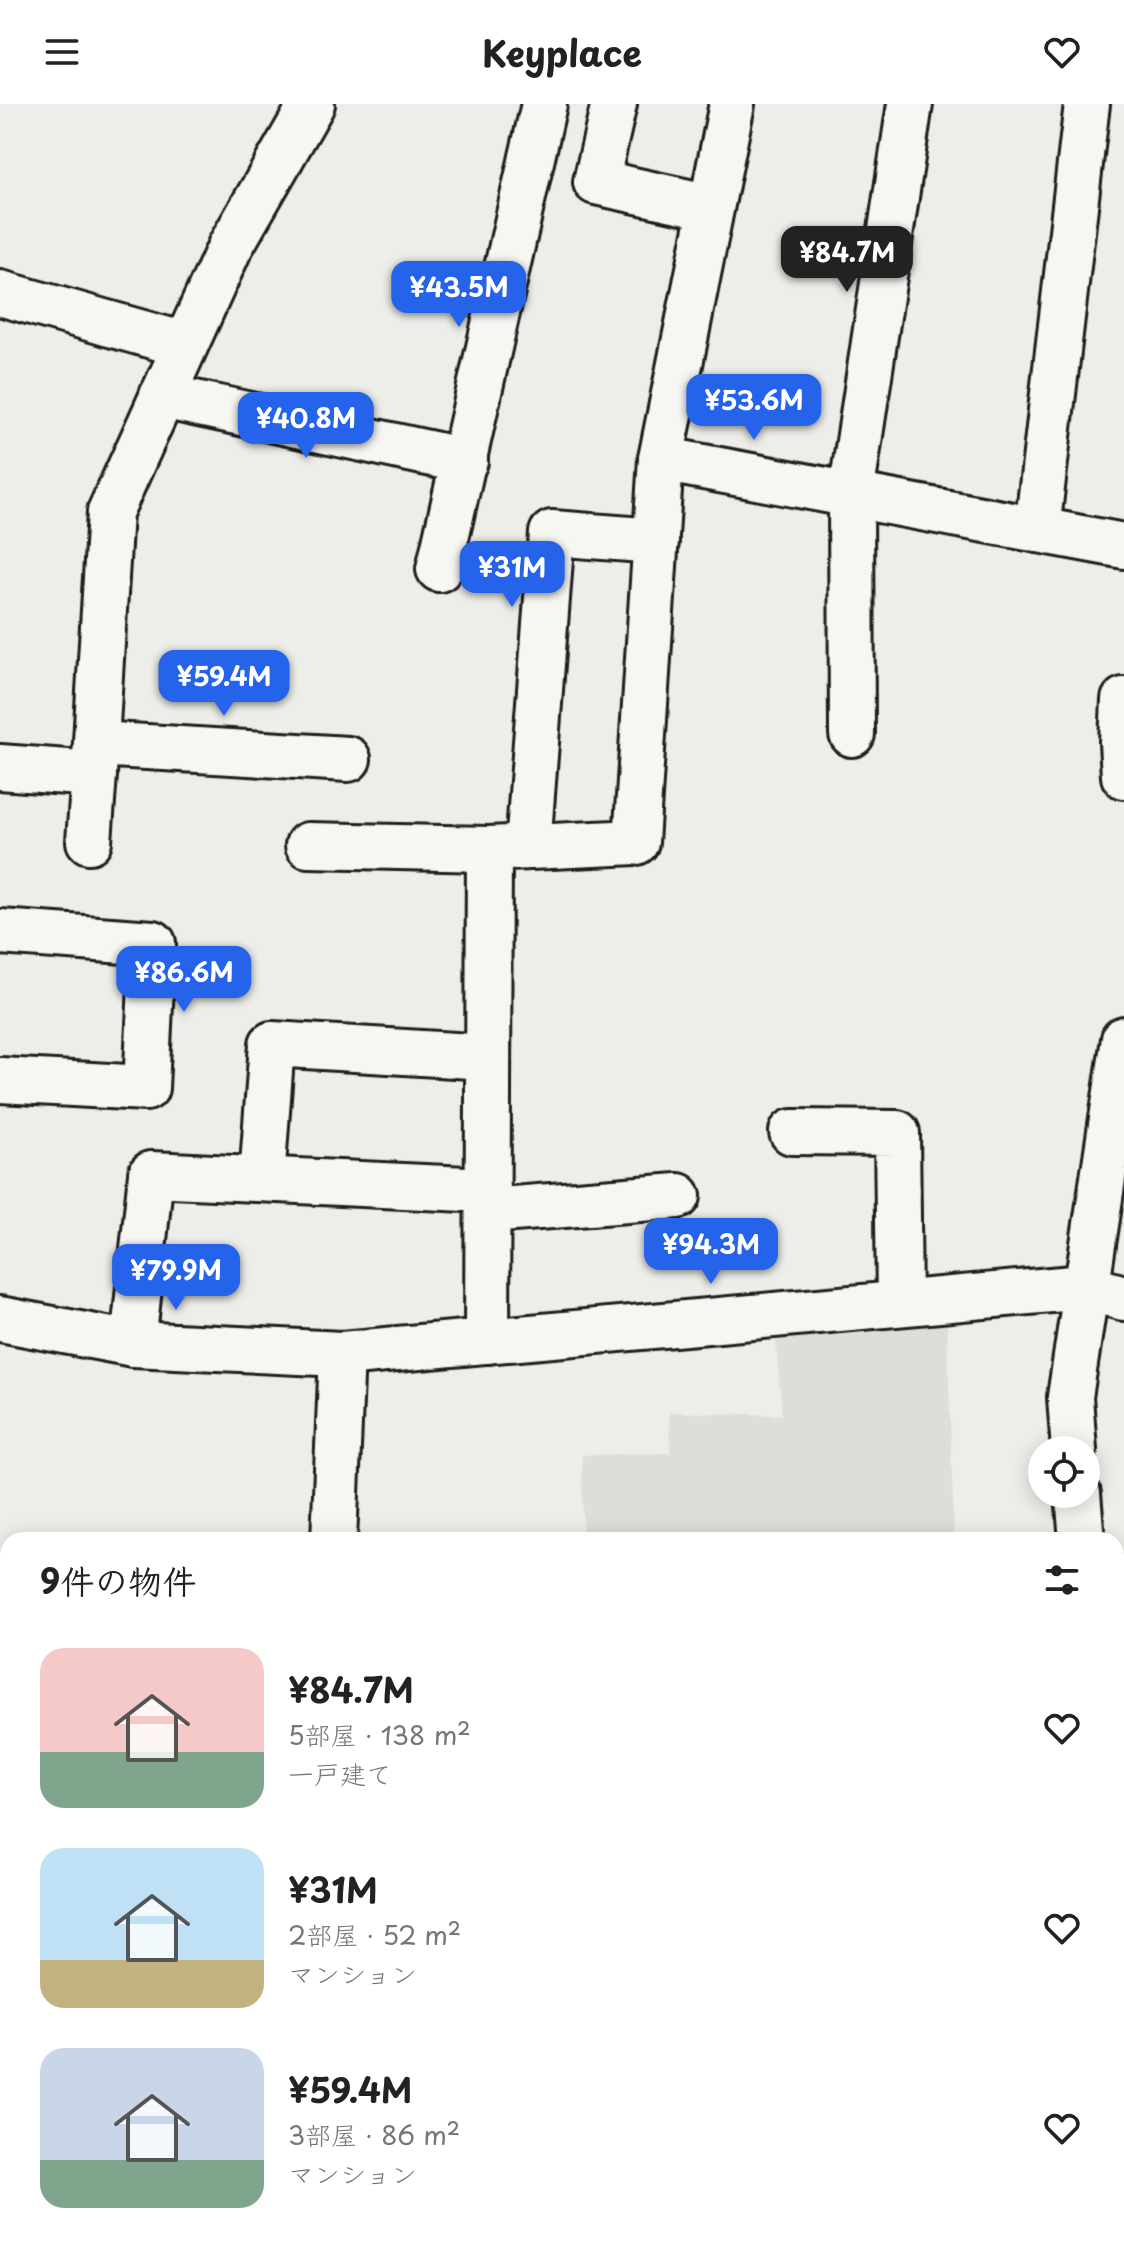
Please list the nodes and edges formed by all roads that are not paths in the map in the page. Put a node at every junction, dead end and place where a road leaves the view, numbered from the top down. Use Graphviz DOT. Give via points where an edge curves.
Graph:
graph roads {
  1 [pos="312,104"];
  2 [pos="544,104"];
  3 [pos="614,104"];
  4 [pos="732,104"];
  5 [pos="910,104"];
  6 [pos="1087,104"];
  7 [pos="711,207"];
  8 [pos="0,293"];
  9 [pos="185,345"];
  10 [pos="162,396"];
  11 [pos="661,459"];
  12 [pos="465,461"];
  13 [pos="851,495"];
  14 [pos="1037,530"];
  15 [pos="656,541"];
  16 [pos="1124,546"];
  17 [pos="439,569"];
  18 [pos="1124,700"];
  19 [pos="852,734"];
  20 [pos="95,759"];
  21 [pos="348,759"];
  22 [pos="0,767"];
  23 [pos="1124,776"];
  24 [pos="89,841"];
  25 [pos="308,845"];
  26 [pos="508,848"];
  27 [pos="0,932"];
  28 [pos="1124,1039"];
  29 [pos="488,1057"];
  30 [pos="0,1080"];
  31 [pos="792,1132"];
  32 [pos="262,1179"];
  33 [pos="678,1196"];
  34 [pos="488,1200"];
  35 [pos="1105,1293"];
  36 [pos="899,1303"];
  37 [pos="0,1319"];
  38 [pos="487,1341"];
  39 [pos="133,1344"];
  40 [pos="342,1354"];
  41 [pos="1073,1436"];
  42 [pos="1079,1508"];
  43 [pos="334,1532"];
  44 [pos="1081,1532"];
  1 -- 9 [label="street" via="230,247"];
  2 -- 12 [label="street"];
  3 -- 7 [label="street" via="596,182"];
  4 -- 7 [label="street"];
  5 -- 13 [label="street"];
  6 -- 14 [label="street"];
  7 -- 11 [label="street"];
  8 -- 9 [label="street"];
  9 -- 10 [label="street"];
  10 -- 12 [label="street"];
  10 -- 20 [label="street" via="110,512"];
  11 -- 13 [label="street"];
  11 -- 15 [label="street"];
  12 -- 17 [label="street"];
  13 -- 14 [label="street"];
  13 -- 19 [label="street"];
  14 -- 16 [label="street"];
  15 -- 26 [label="street" via="552,533"];
  15 -- 26 [label="street" via="636,842"];
  18 -- 23 [label="street"];
  20 -- 21 [label="street"];
  20 -- 22 [label="street"];
  20 -- 24 [label="street"];
  25 -- 26 [label="street"];
  26 -- 29 [label="street"];
  27 -- 30 [label="street" via="153,943 146,1088"];
  28 -- 35 [label="street"];
  29 -- 32 [label="street" via="272,1044"];
  29 -- 34 [label="street"];
  31 -- 36 [label="street" via="897,1133"];
  32 -- 34 [label="street"];
  32 -- 39 [label="street" via="151,1174"];
  33 -- 34 [label="street"];
  34 -- 38 [label="street"];
  35 -- 36 [label="street"];
  35 -- 41 [label="street" via="1070,1397"];
  36 -- 38 [label="street"];
  37 -- 39 [label="street"];
  38 -- 40 [label="street"];
  39 -- 40 [label="street"];
  40 -- 43 [label="street"];
  42 -- 44 [label="street"];
}
